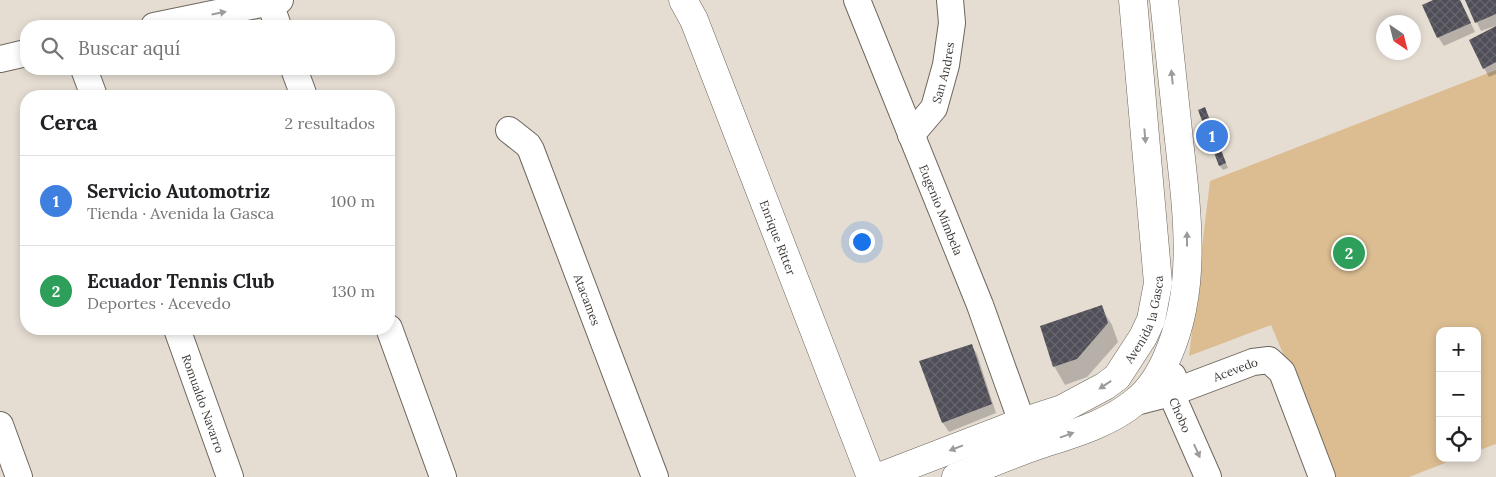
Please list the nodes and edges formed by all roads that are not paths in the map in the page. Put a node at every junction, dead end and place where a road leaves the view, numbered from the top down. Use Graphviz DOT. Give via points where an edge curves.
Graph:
graph roads {
  1 [pos="683,0"];
  2 [pos="857,0"];
  3 [pos="950,0"];
  4 [pos="1133,0"];
  5 [pos="1164,0"];
  6 [pos="274,7"];
  7 [pos="192,20"];
  8 [pos="20,54"];
  9 [pos="0,59"];
  10 [pos="86,75"];
  11 [pos="296,75"];
  12 [pos="92,90"];
  13 [pos="302,90"];
  14 [pos="508,130"];
  15 [pos="911,135"];
  16 [pos="1181,321"];
  17 [pos="179,335"];
  18 [pos="392,335"];
  19 [pos="1171,393"];
  20 [pos="1136,402"];
  21 [pos="1022,422"];
  22 [pos="0,425"];
  23 [pos="1031,448"];
  24 [pos="19,477"];
  25 [pos="230,477"];
  26 [pos="444,477"];
  27 [pos="655,477"];
  28 [pos="871,477"];
  29 [pos="879,477"];
  30 [pos="956,477"];
  31 [pos="1208,477"];
  32 [pos="1322,477"];
  1 -- 28 [label="main road, Enrique Ritter" via="694,20"];
  2 -- 15 [label="street, Eugenio Mimbela"];
  3 -- 15 [label="street, San Andres" via="952,23 946,65 934,108"];
  4 -- 21 [label="main road, Avenida la Gasca, one-way" via="1158,283 1151,320 1117,377 1062,409"];
  16 -- 5 [label="main road, one-way" via="1188,234"];
  7 -- 6 [label="street, one-way"];
  8 -- 9 [label="street"];
  10 -- 12 [label="street"];
  11 -- 13 [label="street"];
  14 -- 27 [label="street, Atacames" via="531,150"];
  15 -- 21 [label="street, Eugenio Mimbela" via="980,305"];
  16 -- 19 [label="street, Chobo"];
  16 -- 20 [label="main road" via="1164,364"];
  17 -- 25 [label="street, Romualdo Navarro"];
  18 -- 26 [label="street"];
  19 -- 20 [label="street, Acevedo"];
  19 -- 31 [label="street, Chobo, one-way"];
  19 -- 32 [label="street, Acevedo" via="1253,362 1269,360 1282,372"];
  23 -- 20 [label="main road, one-way" via="1092,426"];
  21 -- 23 [label="street, Eugenio Mimbela"];
  21 -- 29 [label="main road, Avenida la Gasca, one-way"];
  22 -- 24 [label="street"];
  23 -- 30 [label="main road"];
}
